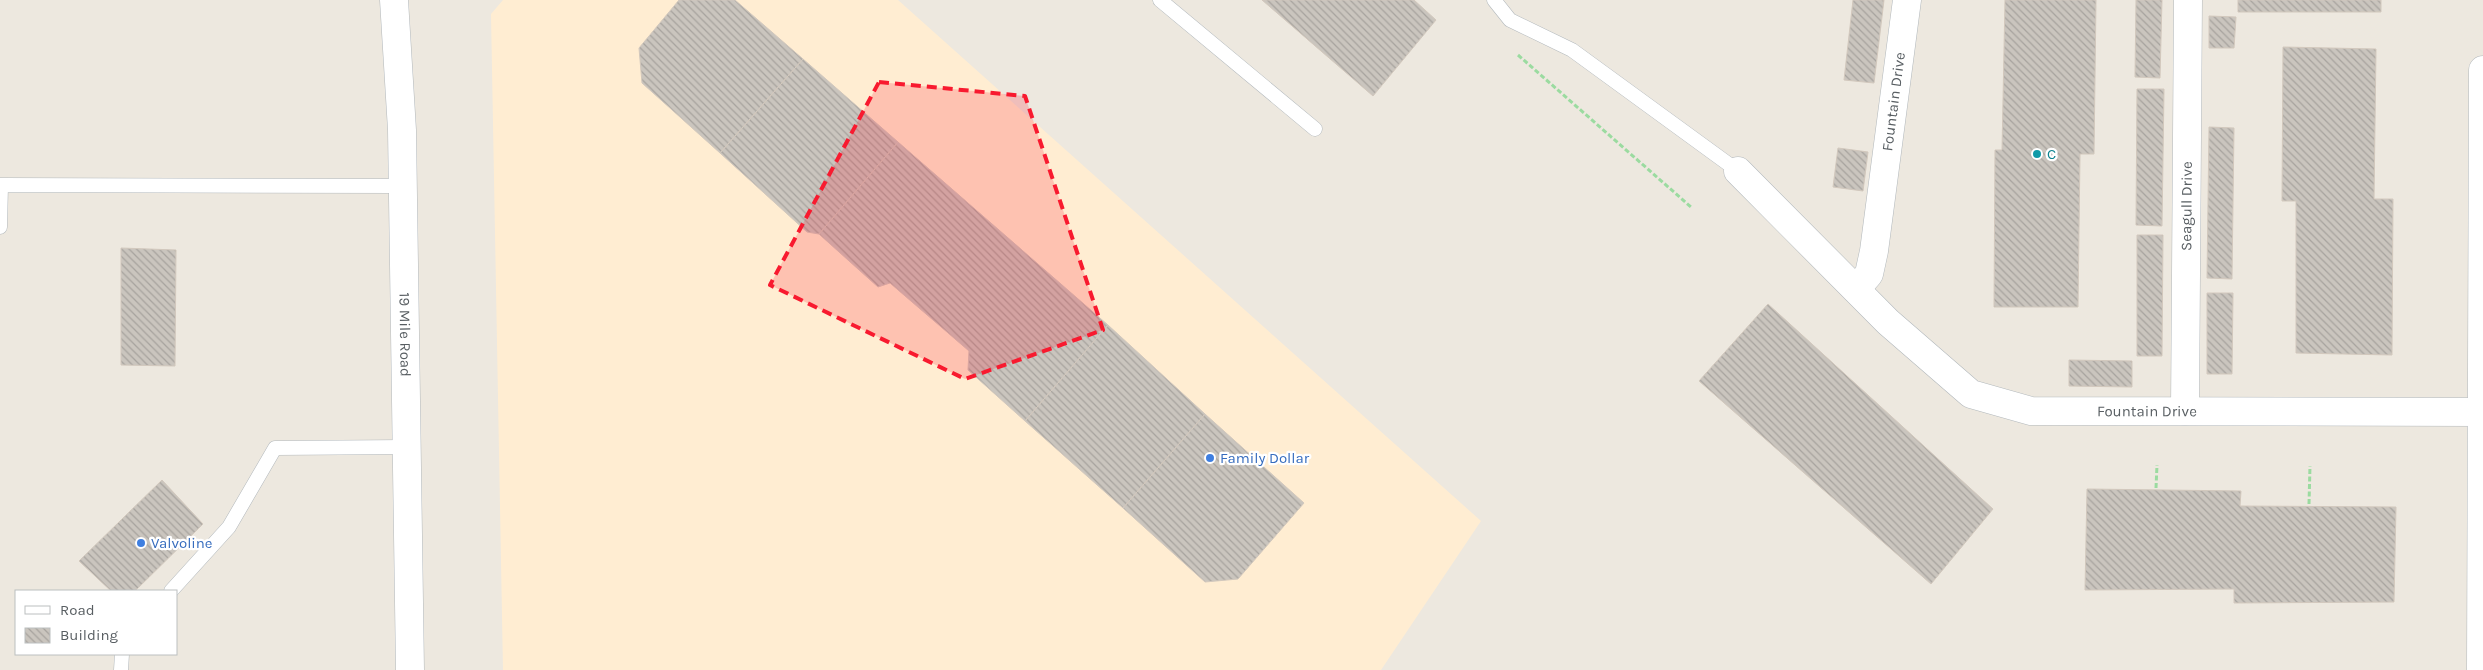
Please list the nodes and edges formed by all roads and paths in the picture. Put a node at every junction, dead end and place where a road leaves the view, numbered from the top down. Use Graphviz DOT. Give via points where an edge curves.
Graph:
graph roads {
  1 [pos="394,0"];
  2 [pos="1160,0"];
  3 [pos="1494,0"];
  4 [pos="1906,0"];
  5 [pos="2188,0"];
  6 [pos="1514,52"];
  7 [pos="2483,70"];
  8 [pos="1314,129"];
  9 [pos="1738,171"];
  10 [pos="403,186"];
  11 [pos="1691,207"];
  12 [pos="0,227"];
  13 [pos="1856,289"];
  14 [pos="2483,313"];
  15 [pos="2185,412"];
  16 [pos="2482,412"];
  17 [pos="407,446"];
  18 [pos="2157,465"];
  19 [pos="2310,466"];
  20 [pos="2156,488"];
  21 [pos="2309,504"];
  22 [pos="172,590"];
  23 [pos="122,655"];
  24 [pos="121,670"];
  25 [pos="410,670"];
  26 [pos="2481,670"];
  1 -- 10 [label="street, 19 Mile Road"];
  2 -- 8 [label="lane"];
  3 -- 9 [label="lane" via="1510,20 1572,50"];
  4 -- 13 [label="street, Fountain Drive" via="1874,251 1869,274"];
  5 -- 15 [label="street, Seagull Drive"];
  6 -- 11 [label="path"];
  7 -- 14 [label="street"];
  9 -- 13 [label="street, Fountain Drive"];
  10 -- 12 [label="lane" via="1,184"];
  10 -- 17 [label="street, 19 Mile Road"];
  13 -- 15 [label="street, Fountain Drive" via="1888,322 1972,394 2031,411"];
  14 -- 16 [label="street"];
  15 -- 16 [label="street, Fountain Drive"];
  16 -- 26 [label="street"];
  17 -- 22 [label="lane" via="275,448 229,527"];
  17 -- 25 [label="street, 19 Mile Road"];
  18 -- 20 [label="path"];
  19 -- 21 [label="path"];
  23 -- 24 [label="lane"];
}
